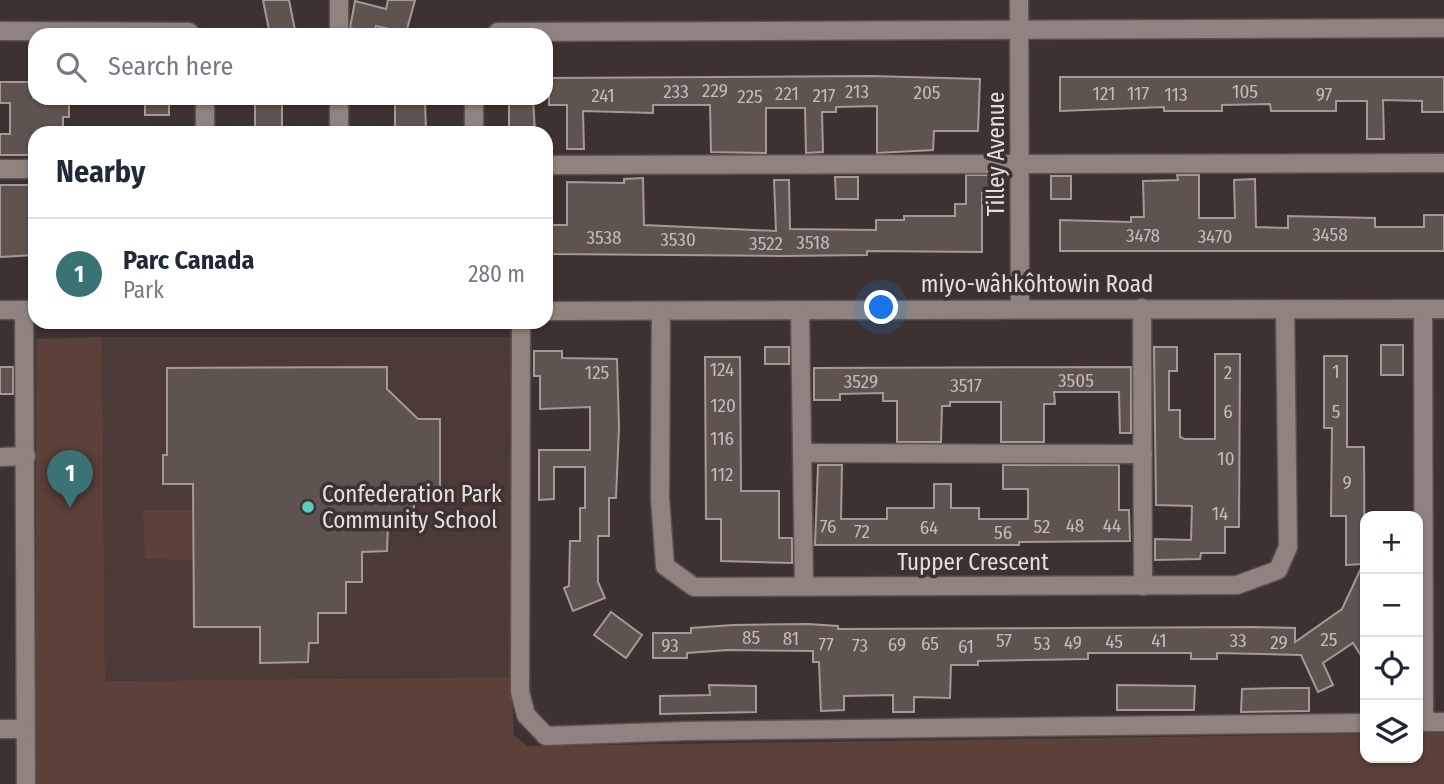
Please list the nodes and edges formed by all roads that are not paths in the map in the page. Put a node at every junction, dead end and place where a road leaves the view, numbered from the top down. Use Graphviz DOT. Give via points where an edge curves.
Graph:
graph roads {
  1 [pos="339,0"];
  2 [pos="1019,0"];
  3 [pos="339,28"];
  4 [pos="1444,28"];
  5 [pos="0,31"];
  6 [pos="28,31"];
  7 [pos="1020,31"];
  8 [pos="553,32"];
  9 [pos="205,105"];
  10 [pos="339,105"];
  11 [pos="474,105"];
  12 [pos="205,126"];
  13 [pos="339,126"];
  14 [pos="474,126"];
  15 [pos="1444,163"];
  16 [pos="1021,164"];
  17 [pos="553,165"];
  18 [pos="0,169"];
  19 [pos="28,169"];
  20 [pos="1020,307"];
  21 [pos="1142,308"];
  22 [pos="1285,309"];
  23 [pos="1423,309"];
  24 [pos="1444,309"];
  25 [pos="0,310"];
  26 [pos="28,310"];
  27 [pos="553,311"];
  28 [pos="661,311"];
  29 [pos="800,312"];
  30 [pos="29,329"];
  31 [pos="521,329"];
  32 [pos="802,453"];
  33 [pos="1143,454"];
  34 [pos="26,456"];
  35 [pos="0,457"];
  36 [pos="804,586"];
  37 [pos="1143,586"];
  38 [pos="1421,700"];
  39 [pos="1423,722"];
  40 [pos="1444,722"];
  41 [pos="1360,723"];
  42 [pos="0,729"];
  43 [pos="26,729"];
  44 [pos="26,784"];
  1 -- 3 [label="street"];
  2 -- 7 [label="street, Tilley Avenue"];
  4 -- 7 [label="street"];
  5 -- 6 [label="street"];
  7 -- 8 [label="street"];
  7 -- 16 [label="street, Tilley Avenue"];
  9 -- 12 [label="street"];
  10 -- 13 [label="street"];
  11 -- 14 [label="street"];
  15 -- 16 [label="street"];
  16 -- 17 [label="street"];
  16 -- 20 [label="street, Tilley Avenue"];
  18 -- 19 [label="street"];
  20 -- 21 [label="street, miyo-wâhkôhtowin Road"];
  20 -- 29 [label="street, miyo-wâhkôhtowin Road"];
  21 -- 22 [label="street, miyo-wâhkôhtowin Road"];
  21 -- 33 [label="street"];
  22 -- 23 [label="street, miyo-wâhkôhtowin Road"];
  22 -- 37 [label="street, Tupper Crescent" via="1288,547 1278,570 1237,585"];
  23 -- 24 [label="street, miyo-wâhkôhtowin Road"];
  23 -- 38 [label="street"];
  25 -- 26 [label="street"];
  27 -- 28 [label="street, miyo-wâhkôhtowin Road"];
  28 -- 29 [label="street, miyo-wâhkôhtowin Road"];
  28 -- 36 [label="street, Tupper Crescent" via="660,498 665,566 694,587"];
  29 -- 32 [label="street"];
  30 -- 34 [label="street"];
  31 -- 41 [label="street" via="520,692 526,715 546,736"];
  32 -- 33 [label="street"];
  32 -- 36 [label="street"];
  33 -- 37 [label="street"];
  34 -- 35 [label="street"];
  34 -- 43 [label="street"];
  36 -- 37 [label="street, Tupper Crescent"];
  39 -- 40 [label="street"];
  42 -- 43 [label="street"];
  43 -- 44 [label="street"];
}
